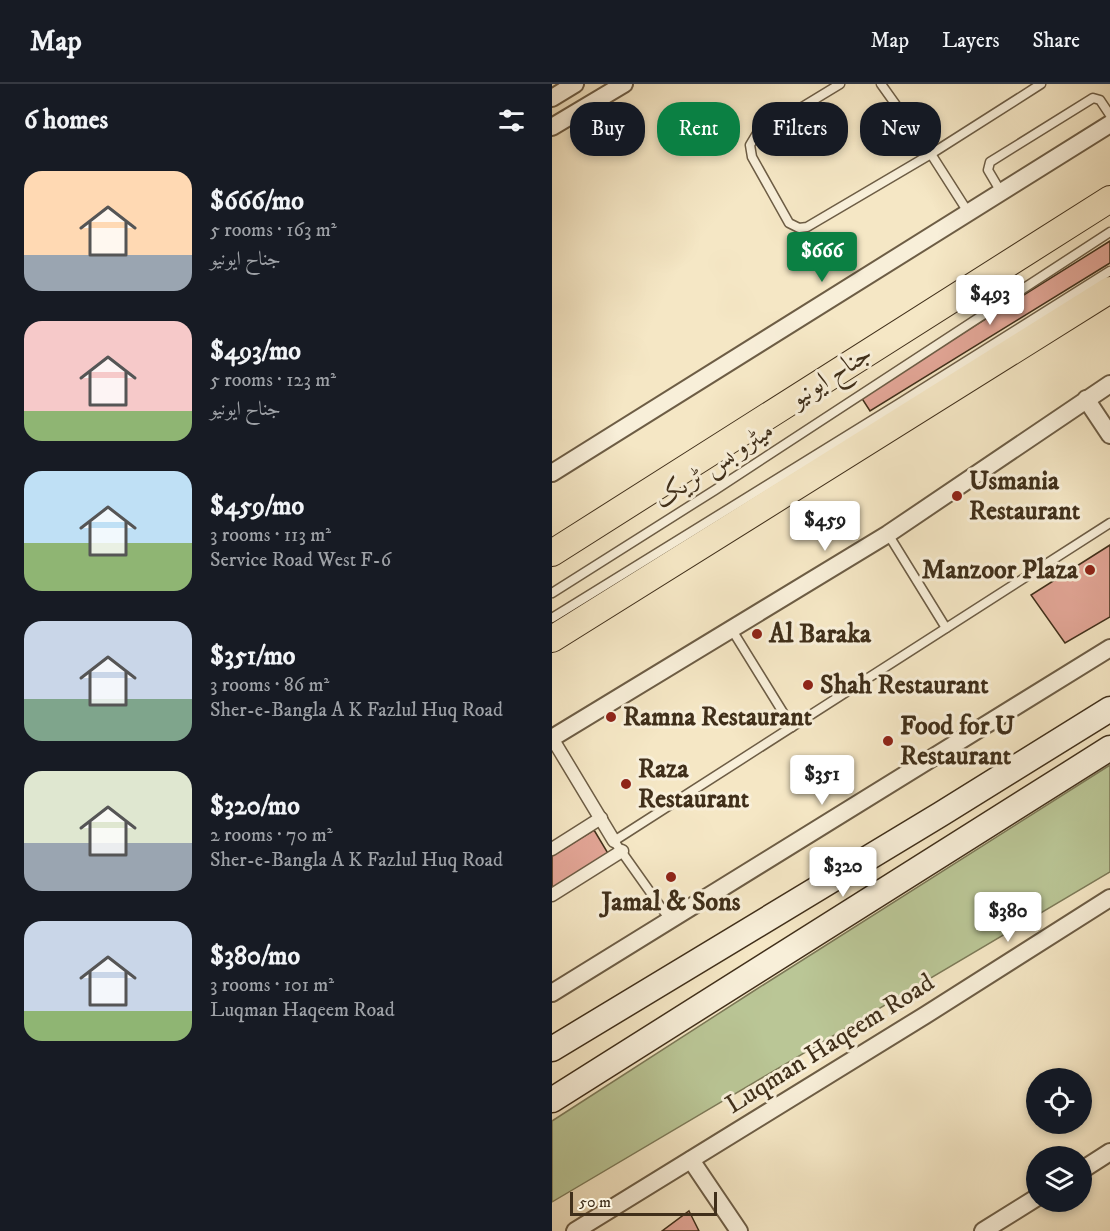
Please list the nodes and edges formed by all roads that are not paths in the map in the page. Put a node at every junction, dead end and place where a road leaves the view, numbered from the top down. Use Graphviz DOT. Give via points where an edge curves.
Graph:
graph roads {
  1 [pos="575,84"];
  2 [pos="624,84"];
  3 [pos="840,84"];
  4 [pos="881,84"];
  5 [pos="1041,84"];
  6 [pos="552,98"];
  7 [pos="894,102"];
  8 [pos="1110,115"];
  9 [pos="1110,124"];
  10 [pos="552,127"];
  11 [pos="941,148"];
  12 [pos="928,156"];
  13 [pos="932,156"];
  14 [pos="1001,192"];
  15 [pos="1110,199"];
  16 [pos="968,212"];
  17 [pos="1110,232"];
  18 [pos="1110,271"];
  19 [pos="1110,290"];
  20 [pos="1110,384"];
  21 [pos="1086,399"];
  22 [pos="1110,435"];
  23 [pos="552,473"];
  24 [pos="1110,523"];
  25 [pos="888,534"];
  26 [pos="552,554"];
  27 [pos="552,593"];
  28 [pos="552,618"];
  29 [pos="946,628"];
  30 [pos="732,630"];
  31 [pos="552,639"];
  32 [pos="1110,648"];
  33 [pos="1110,709"];
  34 [pos="792,727"];
  35 [pos="552,738"];
  36 [pos="1110,748"];
  37 [pos="600,818"];
  38 [pos="618,846"];
  39 [pos="552,849"];
  40 [pos="552,895"];
  41 [pos="1110,898"];
  42 [pos="670,920"];
  43 [pos="552,993"];
  44 [pos="552,1049"];
  45 [pos="552,1100"];
  46 [pos="1110,1152"];
  47 [pos="691,1160"];
  48 [pos="1092,1164"];
  49 [pos="1026,1204"];
  50 [pos="575,1231"];
  51 [pos="739,1231"];
  52 [pos="983,1231"];
  1 -- 6 [label="street"];
  2 -- 10 [label="street"];
  3 -- 12 [label="lane" via="756,135 750,145 752,157 789,223 807,227"];
  4 -- 7 [label="lane"];
  5 -- 11 [label="lane"];
  8 -- 14 [label="lane" via="1094,98 990,162 988,170"];
  9 -- 14 [label="street"];
  13 -- 16 [label="lane"];
  14 -- 16 [label="street"];
  15 -- 26 [label="main road, جناح ایونیو"];
  16 -- 23 [label="street"];
  17 -- 27 [label="lane, میٹرو بس ٹریک"];
  18 -- 28 [label="lane, میٹرو بس ٹریک"];
  19 -- 31 [label="main road"];
  20 -- 21 [label="street"];
  21 -- 22 [label="street"];
  21 -- 25 [label="street"];
  24 -- 29 [label="lane"];
  25 -- 29 [label="lane"];
  25 -- 30 [label="street"];
  29 -- 34 [label="lane"];
  30 -- 34 [label="lane"];
  30 -- 35 [label="street"];
  32 -- 42 [label="street"];
  33 -- 44 [label="main road"];
  34 -- 38 [label="lane"];
  35 -- 37 [label="street"];
  36 -- 45 [label="main road"];
  37 -- 38 [label="street"];
  37 -- 39 [label="street"];
  38 -- 40 [label="street"];
  38 -- 42 [label="lane"];
  41 -- 47 [label="street, Luqman Haqeem Road"];
  42 -- 43 [label="street"];
  46 -- 48 [label="street"];
  47 -- 50 [label="street, Luqman Haqeem Road"];
  47 -- 51 [label="street"];
  49 -- 52 [label="street"];
}
